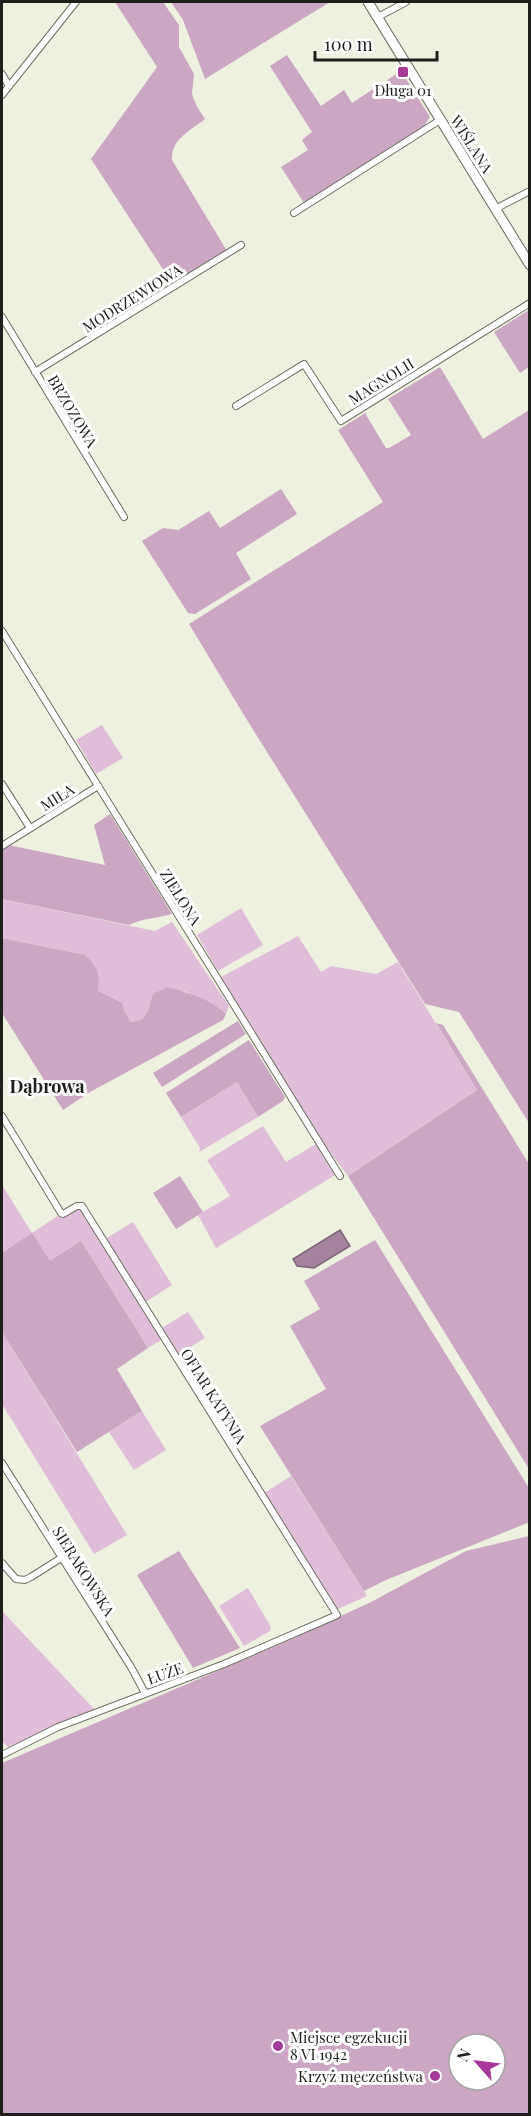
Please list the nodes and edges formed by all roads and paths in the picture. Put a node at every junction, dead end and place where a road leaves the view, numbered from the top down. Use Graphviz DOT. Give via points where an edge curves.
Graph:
graph roads {
  1 [pos="75,2"];
  2 [pos="369,2"];
  3 [pos="406,2"];
  4 [pos="378,17"];
  5 [pos="2,74"];
  6 [pos="9,86"];
  7 [pos="2,95"];
  8 [pos="440,120"];
  9 [pos="530,191"];
  10 [pos="495,209"];
  11 [pos="294,213"];
  12 [pos="241,245"];
  13 [pos="530,265"];
  14 [pos="530,303"];
  15 [pos="2,317"];
  16 [pos="35,372"];
  17 [pos="236,406"];
  18 [pos="124,518"];
  19 [pos="2,632"];
  20 [pos="2,784"];
  21 [pos="98,786"];
  22 [pos="30,828"];
  23 [pos="2,846"];
  24 [pos="2,1116"];
  25 [pos="340,1176"];
  26 [pos="2,1463"];
  27 [pos="61,1558"];
  28 [pos="2,1563"];
  29 [pos="337,1615"];
  30 [pos="145,1693"];
  31 [pos="2,1755"];
  1 -- 6 [label="street"];
  2 -- 4 [label="main road, WIŚLANA"];
  3 -- 4 [label="street"];
  4 -- 8 [label="main road, WIŚLANA"];
  5 -- 6 [label="street"];
  6 -- 7 [label="street"];
  8 -- 10 [label="main road, WIŚLANA"];
  8 -- 11 [label="street"];
  9 -- 10 [label="street"];
  10 -- 13 [label="main road, WIŚLANA"];
  12 -- 16 [label="street, MODRZEWIOWA"];
  14 -- 17 [label="street, MAGNOLII" via="341,421 304,364"];
  15 -- 16 [label="street, BRZOZOWA"];
  16 -- 18 [label="street, BRZOZOWA"];
  19 -- 21 [label="street, ZIELONA"];
  20 -- 22 [label="street, MIŁA"];
  21 -- 22 [label="street, MIŁA"];
  21 -- 25 [label="street, ZIELONA"];
  22 -- 23 [label="street, MIŁA"];
  24 -- 29 [label="street, OFIAR KATYNIA" via="61,1213 82,1206"];
  26 -- 27 [label="street, SIERAKOWSKA"];
  27 -- 28 [label="street" via="25,1580 16,1579"];
  27 -- 30 [label="street, SIERAKOWSKA"];
  29 -- 30 [label="street, ŁUŻE"];
  30 -- 31 [label="street, ŁUŻE" via="58,1727"];
}
